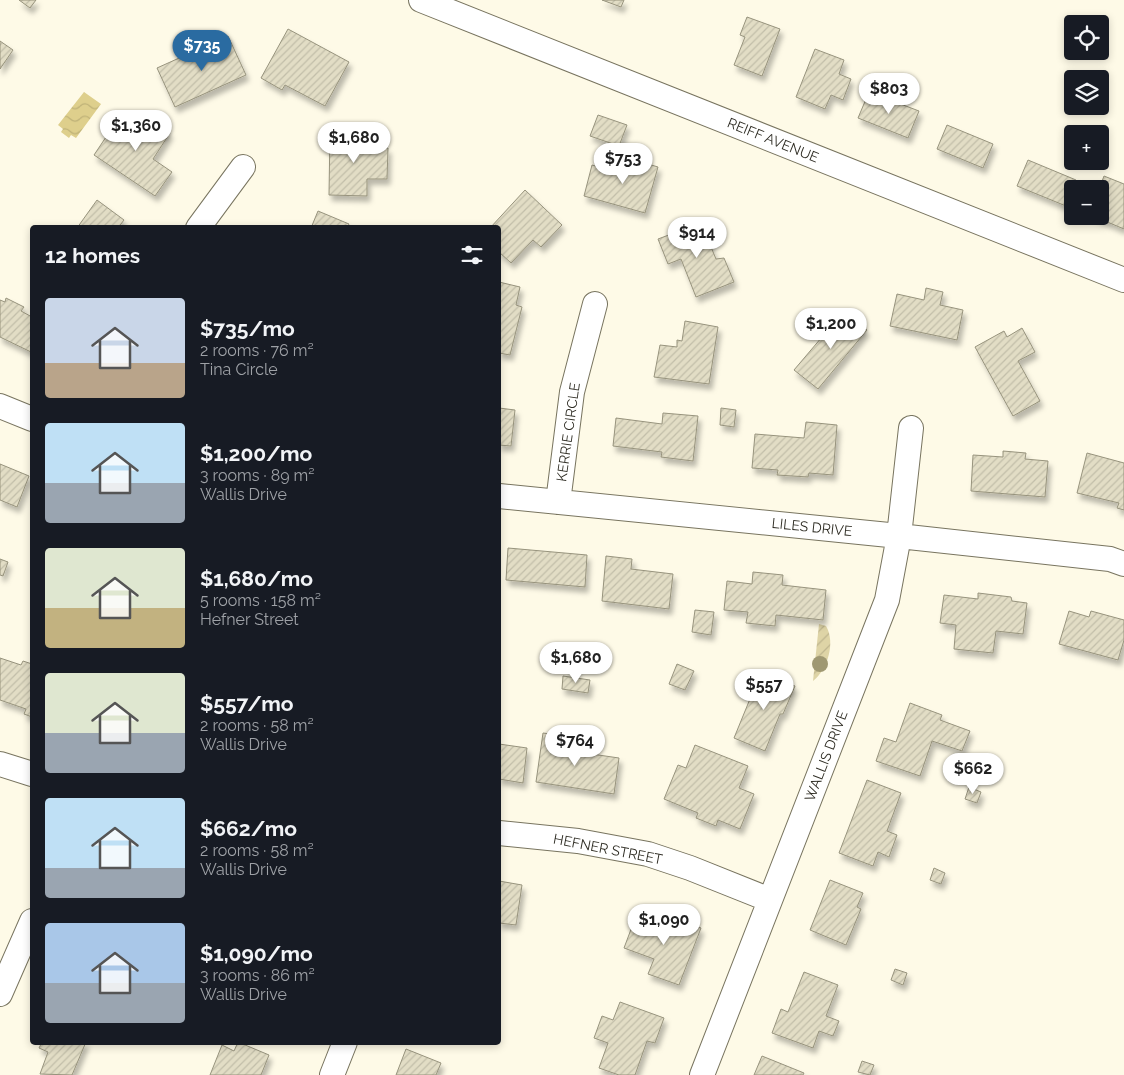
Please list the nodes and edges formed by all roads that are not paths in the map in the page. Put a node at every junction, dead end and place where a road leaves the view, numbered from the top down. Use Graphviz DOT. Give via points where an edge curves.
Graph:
graph roads {
  1 [pos="421,0"];
  2 [pos="243,167"];
  3 [pos="200,225"];
  4 [pos="1124,280"];
  5 [pos="596,304"];
  6 [pos="0,406"];
  7 [pos="30,418"];
  8 [pos="911,428"];
  9 [pos="501,496"];
  10 [pos="558,502"];
  11 [pos="899,536"];
  12 [pos="1124,564"];
  13 [pos="0,764"];
  14 [pos="30,773"];
  15 [pos="501,833"];
  16 [pos="770,900"];
  17 [pos="30,926"];
  18 [pos="0,994"];
  19 [pos="343,1045"];
  20 [pos="332,1075"];
  21 [pos="702,1075"];
  1 -- 4 [label="street, REIFF AVENUE"];
  2 -- 3 [label="street"];
  5 -- 10 [label="street, KERRIE CIRCLE" via="572,392"];
  6 -- 7 [label="street"];
  8 -- 11 [label="street, WALLIS DRIVE"];
  9 -- 10 [label="street, LILES DRIVE"];
  10 -- 11 [label="street, LILES DRIVE"];
  11 -- 12 [label="street, LILES DRIVE" via="1110,559"];
  11 -- 16 [label="street, WALLIS DRIVE" via="887,600"];
  13 -- 14 [label="street"];
  15 -- 16 [label="street, HEFNER STREET" via="578,841 648,854"];
  16 -- 21 [label="street, WALLIS DRIVE"];
  17 -- 18 [label="street"];
  19 -- 20 [label="street"];
}
